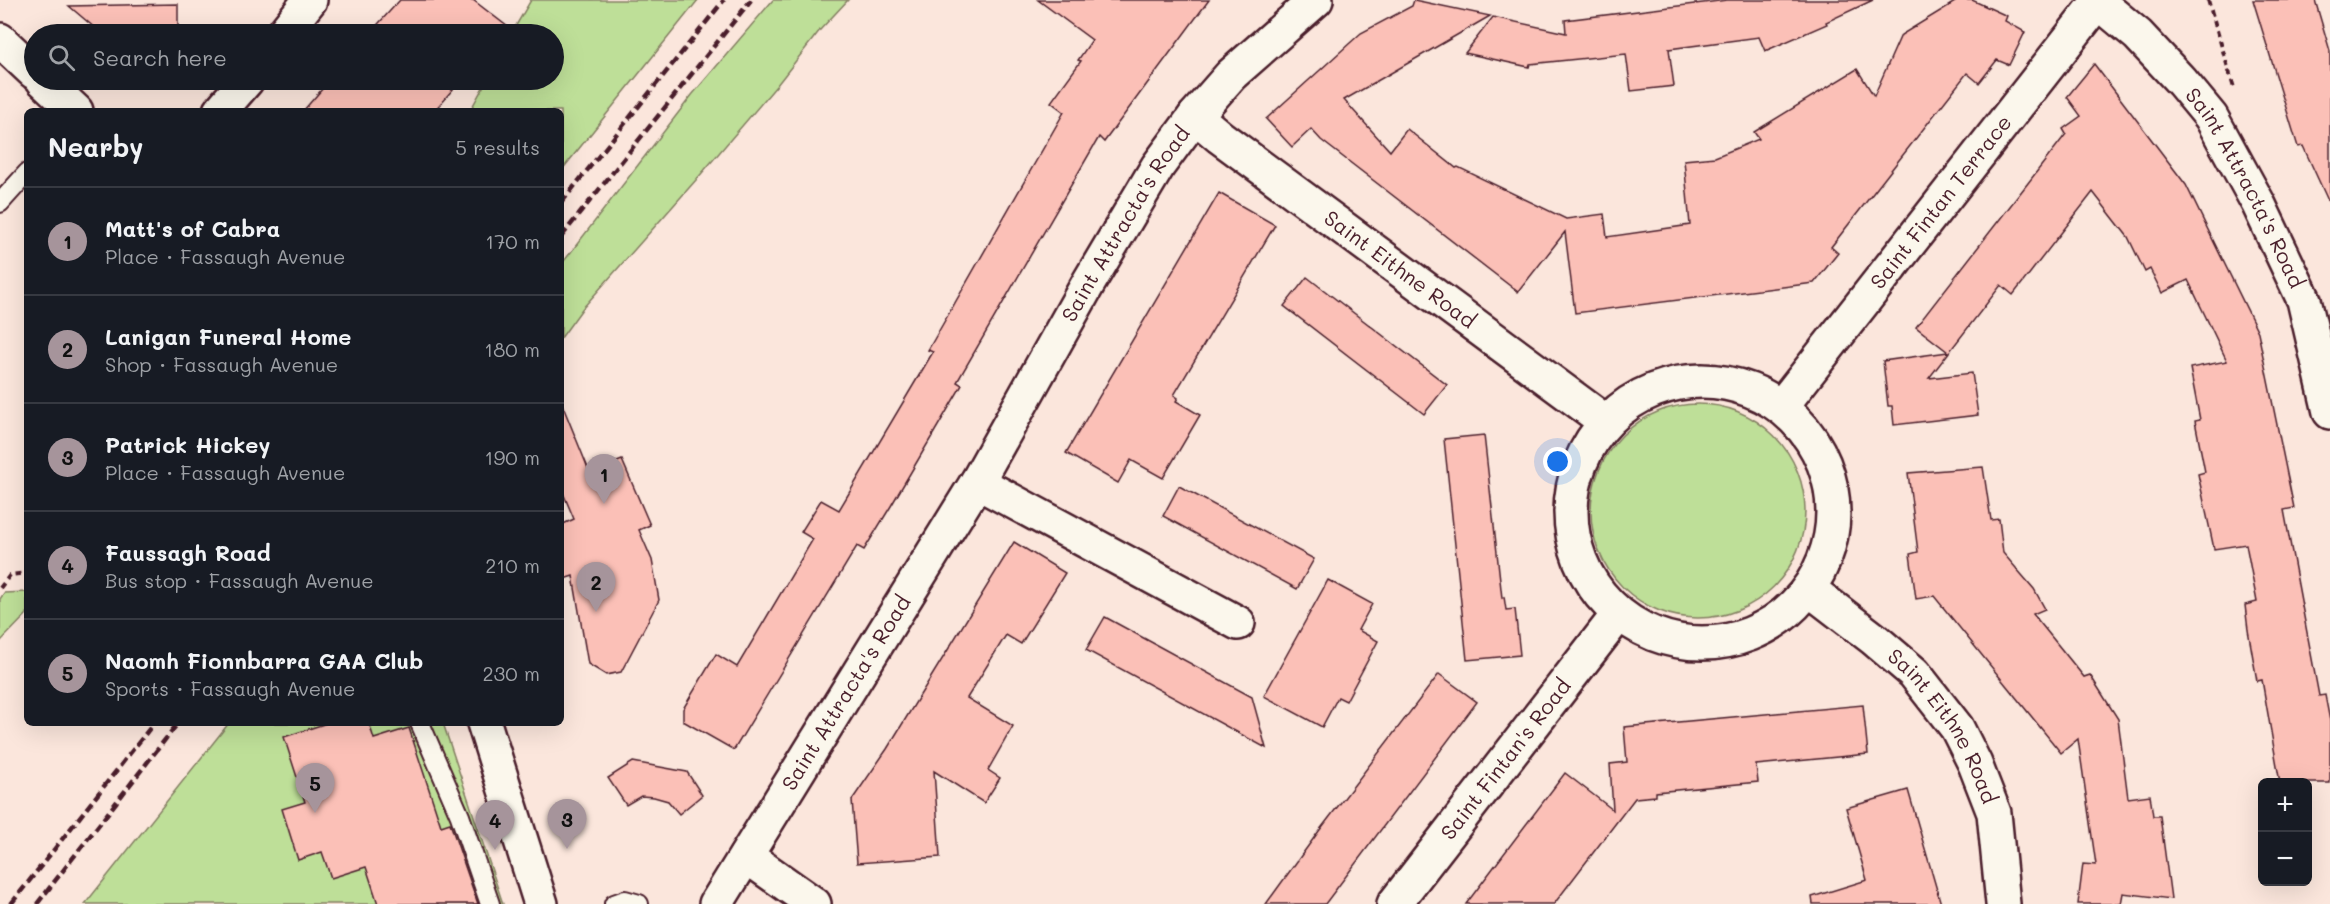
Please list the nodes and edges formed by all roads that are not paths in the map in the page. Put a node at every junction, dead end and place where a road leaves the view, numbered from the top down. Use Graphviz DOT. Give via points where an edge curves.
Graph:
graph roads {
  1 [pos="310,0"];
  2 [pos="1316,0"];
  3 [pos="2098,1"];
  4 [pos="291,24"];
  5 [pos="0,40"];
  6 [pos="24,63"];
  7 [pos="54,90"];
  8 [pos="238,90"];
  9 [pos="73,108"];
  10 [pos="223,108"];
  11 [pos="1195,117"];
  12 [pos="24,176"];
  13 [pos="0,203"];
  14 [pos="1784,403"];
  15 [pos="2330,412"];
  16 [pos="1606,422"];
  17 [pos="977,483"];
  18 [pos="1809,589"];
  19 [pos="1618,615"];
  20 [pos="1238,623"];
  21 [pos="421,726"];
  22 [pos="485,726"];
  23 [pos="747,856"];
  24 [pos="490,904"];
  25 [pos="541,904"];
  26 [pos="614,904"];
  27 [pos="639,904"];
  28 [pos="716,904"];
  29 [pos="814,904"];
  30 [pos="1394,904"];
  31 [pos="2003,904"];
  1 -- 4 [label="street"];
  2 -- 11 [label="street, Saint Attracta's Road" via="1231,75"];
  3 -- 14 [label="street, Saint Fintan Terrace"];
  3 -- 15 [label="street, Saint Attracta's Road" via="2138,35 2211,117 2304,300"];
  5 -- 6 [label="street"];
  7 -- 9 [label="street"];
  8 -- 10 [label="street"];
  11 -- 16 [label="street, Saint Eithne Road"];
  11 -- 17 [label="street, Saint Attracta's Road" via="1158,166"];
  12 -- 13 [label="lane"];
  14 -- 16 [label="street" via="1714,381 1674,383 1638,397"];
  14 -- 18 [label="street" via="1802,420 1829,478 1834,518 1826,558"];
  16 -- 19 [label="street" via="1582,458 1570,501 1574,544 1592,585"];
  17 -- 20 [label="street"];
  17 -- 23 [label="street, Saint Attracta's Road"];
  18 -- 19 [label="street" via="1776,621 1739,639 1699,644 1658,636"];
  18 -- 31 [label="street, Saint Eithne Road" via="1914,673 1957,728 1994,813"];
  19 -- 30 [label="street, Saint Fintan's Road"];
  21 -- 24 [label="lane" via="460,816"];
  22 -- 25 [label="street"];
  23 -- 28 [label="street, Saint Attracta's Road"];
  23 -- 29 [label="street"];
  26 -- 27 [label="lane" via="625,900"];
}
